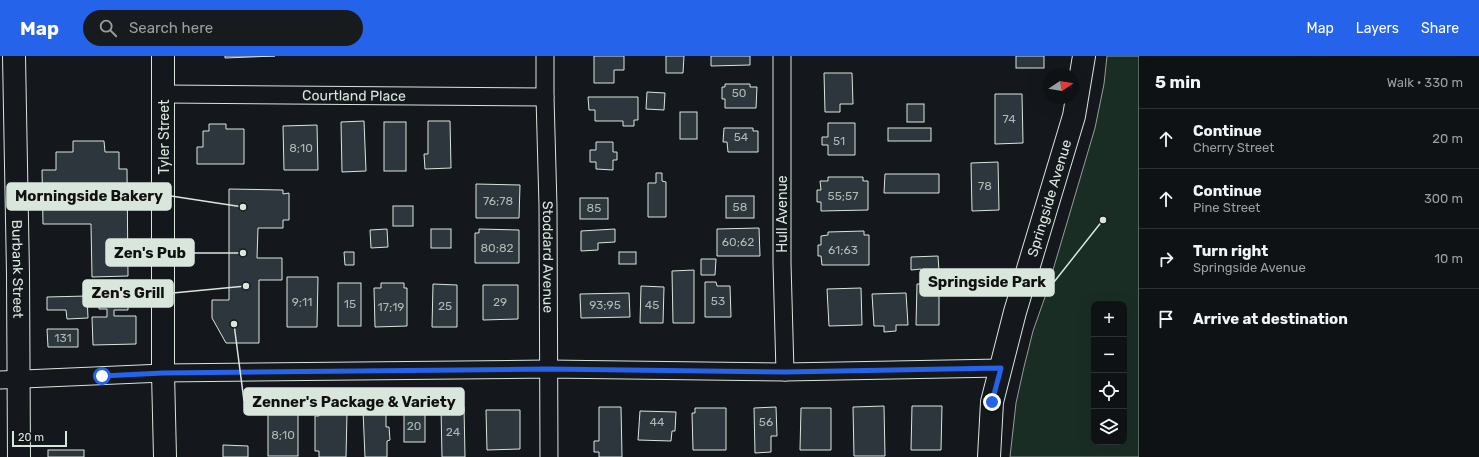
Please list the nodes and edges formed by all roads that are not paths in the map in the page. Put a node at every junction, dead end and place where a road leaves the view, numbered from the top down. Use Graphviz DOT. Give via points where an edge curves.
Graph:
graph roads {
  1 [pos="14,56"];
  2 [pos="164,56"];
  3 [pos="545,56"];
  4 [pos="782,56"];
  5 [pos="1084,56"];
  6 [pos="164,94"];
  7 [pos="545,97"];
  8 [pos="1001,368"];
  9 [pos="548,369"];
  10 [pos="785,372"];
  11 [pos="163,373"];
  12 [pos="10,379"];
  13 [pos="19,457"];
  14 [pos="165,457"];
  15 [pos="549,457"];
  16 [pos="989,457"];
  1 -- 12 [label="street, Burbank Street"];
  2 -- 6 [label="street, Tyler Street"];
  3 -- 7 [label="street, Stoddard Avenue"];
  4 -- 10 [label="street, Hull Avenue"];
  5 -- 8 [label="street, Springside Avenue" via="1074,116 1015,312"];
  6 -- 7 [label="street, Courtland Place"];
  6 -- 11 [label="street, Tyler Street"];
  7 -- 9 [label="street, Stoddard Avenue"];
  8 -- 10 [label="street"];
  8 -- 16 [label="street, Springside Avenue" via="992,402"];
  9 -- 10 [label="street"];
  9 -- 11 [label="street"];
  9 -- 15 [label="street, Stoddard Avenue"];
  11 -- 12 [label="street"];
  11 -- 14 [label="street, Tyler Street"];
  12 -- 13 [label="street, Burbank Street"];
}
